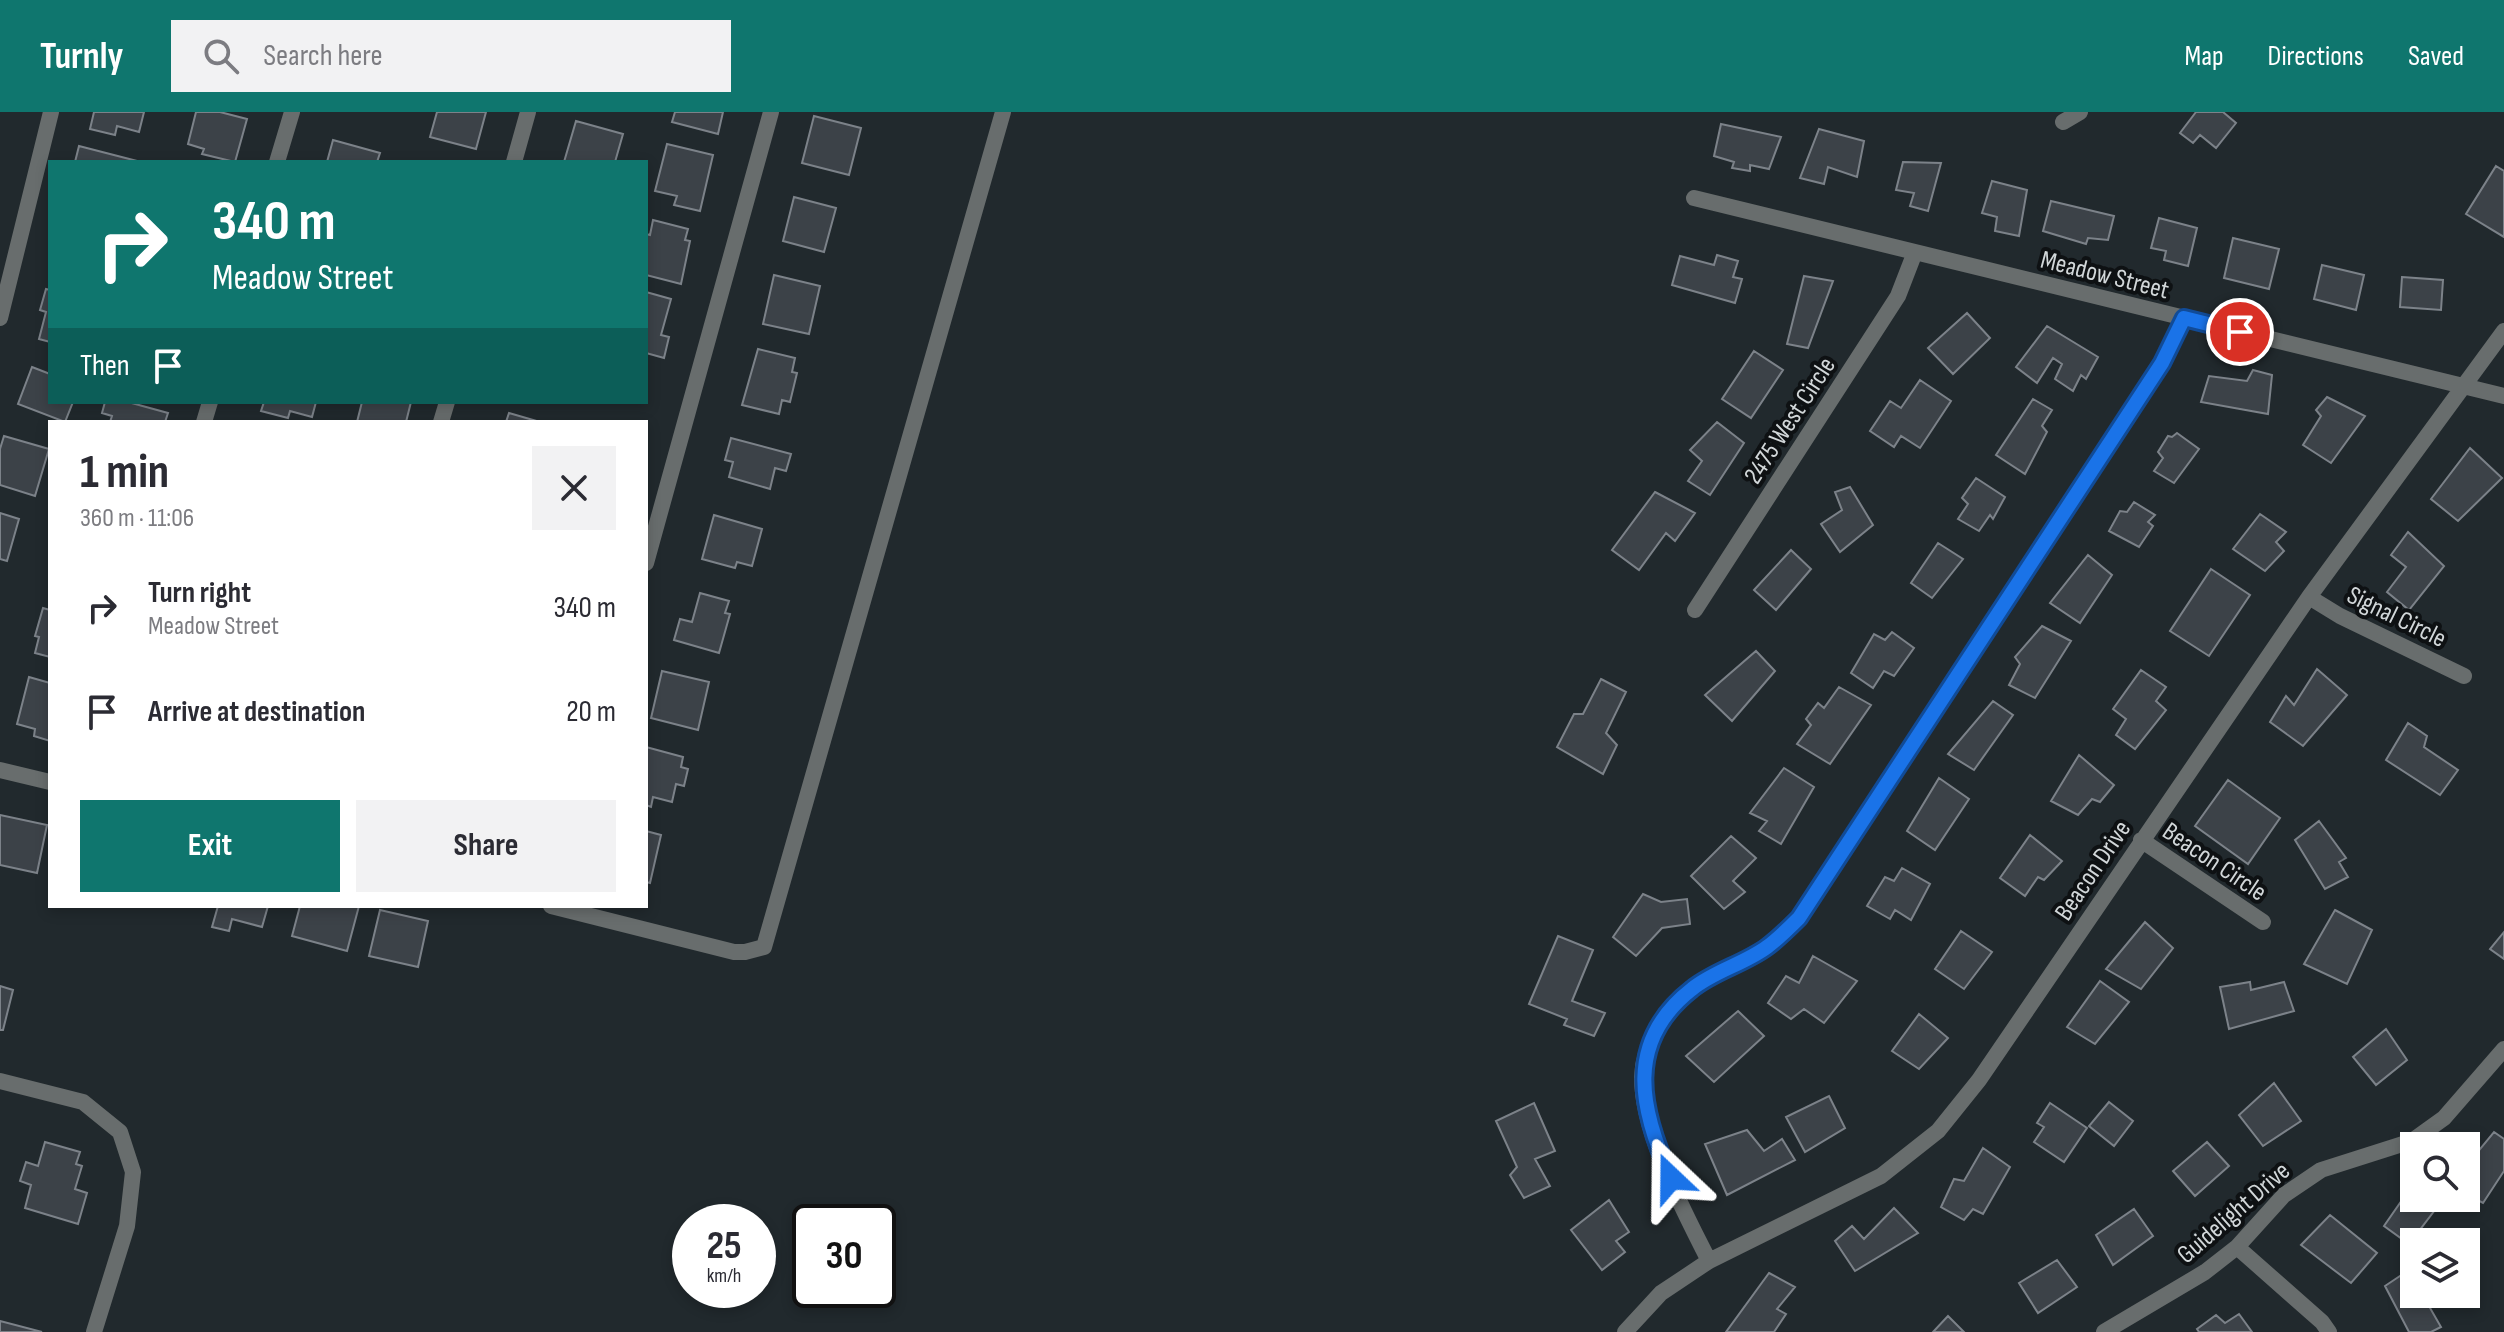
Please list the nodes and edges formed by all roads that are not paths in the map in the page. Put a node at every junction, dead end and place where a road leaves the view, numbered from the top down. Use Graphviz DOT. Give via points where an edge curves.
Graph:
graph roads {
  1 [pos="51,112"];
  2 [pos="292,112"];
  3 [pos="528,112"];
  4 [pos="771,112"];
  5 [pos="1003,112"];
  6 [pos="2080,112"];
  7 [pos="2063,122"];
  8 [pos="278,160"];
  9 [pos="515,160"];
  10 [pos="1694,198"];
  11 [pos="1915,252"];
  12 [pos="0,318"];
  13 [pos="2184,318"];
  14 [pos="2504,331"];
  15 [pos="2464,386"];
  16 [pos="2504,396"];
  17 [pos="648,556"];
  18 [pos="2309,597"];
  19 [pos="1695,610"];
  20 [pos="2464,676"];
  21 [pos="0,770"];
  22 [pos="48,782"];
  23 [pos="2141,840"];
  24 [pos="559,908"];
  25 [pos="2263,922"];
  26 [pos="2504,1049"];
  27 [pos="0,1081"];
  28 [pos="2237,1247"];
  29 [pos="1709,1261"];
  30 [pos="94,1332"];
  31 [pos="1625,1332"];
  32 [pos="2104,1332"];
  33 [pos="2329,1332"];
  1 -- 12 [label="street"];
  2 -- 8 [label="street"];
  3 -- 9 [label="street"];
  4 -- 17 [label="street"];
  5 -- 24 [label="street" via="764,947 734,952"];
  6 -- 7 [label="street"];
  10 -- 11 [label="street, Meadow Street"];
  11 -- 13 [label="street, Meadow Street"];
  11 -- 19 [label="street, 2475 West Circle" via="1898,296"];
  13 -- 15 [label="street, Meadow Street"];
  13 -- 29 [label="street" via="2162,363 1799,918 1766,948 1693,988 1669,1010 1652,1039 1642,1075 1645,1109"];
  14 -- 15 [label="street, Beacon Drive"];
  15 -- 16 [label="street, Meadow Street"];
  15 -- 18 [label="street, Beacon Drive"];
  18 -- 20 [label="street, Signal Circle"];
  18 -- 23 [label="street, Beacon Drive"];
  21 -- 22 [label="street"];
  23 -- 25 [label="street, Beacon Circle"];
  23 -- 29 [label="street, Beacon Drive" via="1979,1080 1938,1131 1881,1176"];
  26 -- 28 [label="street, Guidelight Drive" via="2444,1118 2412,1141 2321,1170 2284,1195"];
  27 -- 30 [label="street" via="83,1102 120,1132 133,1172 127,1226"];
  28 -- 32 [label="street, Guidelight Drive"];
  28 -- 33 [label="street"];
  29 -- 31 [label="street, Beacon Drive" via="1661,1293"];
}
